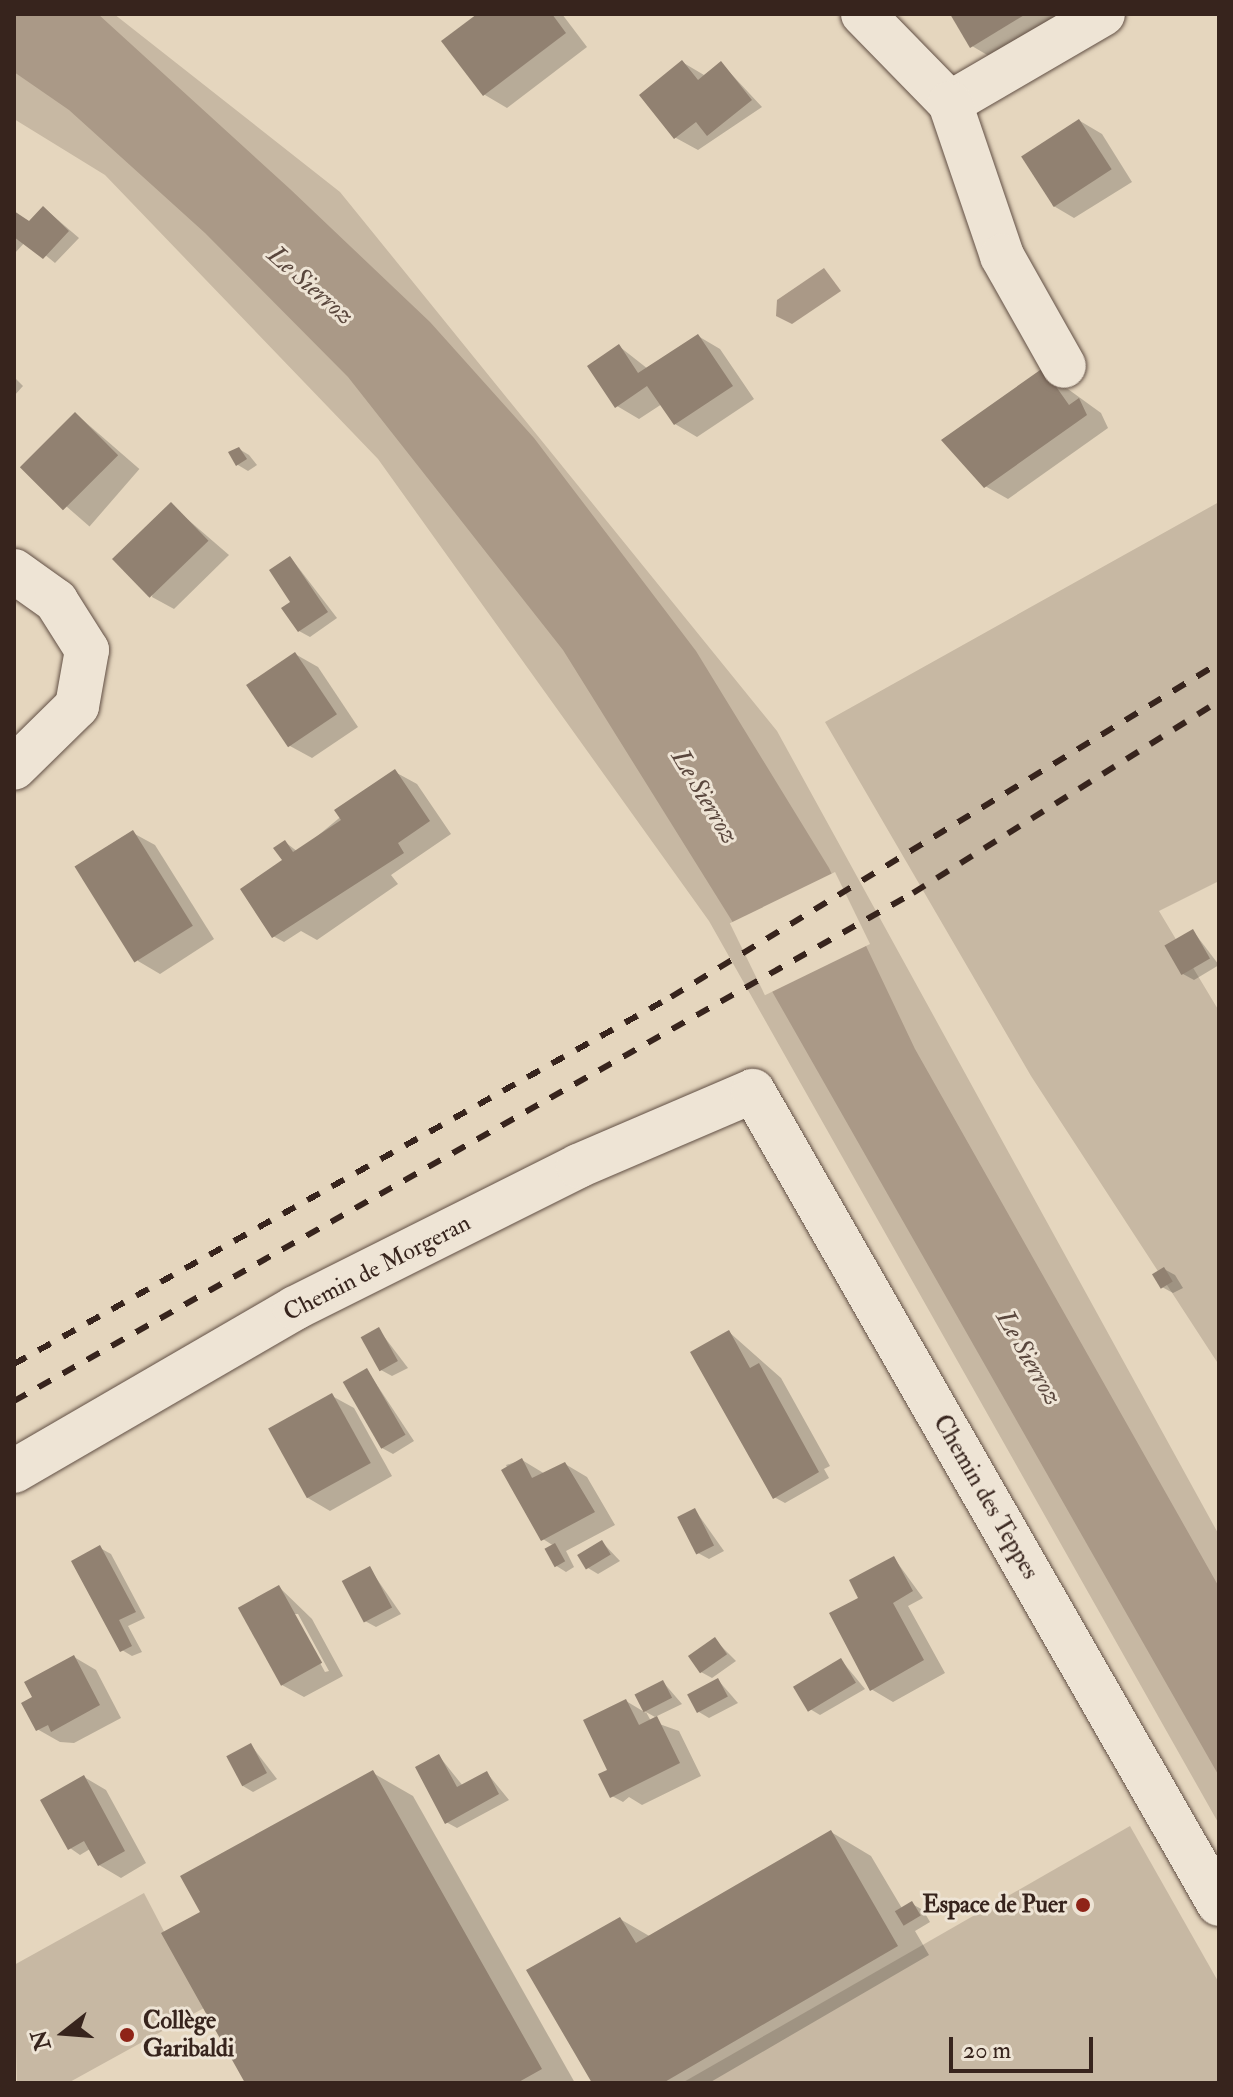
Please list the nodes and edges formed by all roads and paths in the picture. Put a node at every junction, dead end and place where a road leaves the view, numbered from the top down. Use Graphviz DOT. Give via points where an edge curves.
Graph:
graph roads {
  1 [pos="863,14"];
  2 [pos="1103,14"];
  3 [pos="950,103"];
  4 [pos="1064,366"];
  5 [pos="14,571"];
  6 [pos="14,768"];
  7 [pos="753,1091"];
  8 [pos="14,1471"];
  9 [pos="1219,1904"];
  1 -- 3 [label="street"];
  2 -- 3 [label="street"];
  3 -- 4 [label="street" via="1002,256"];
  5 -- 6 [label="street" via="56,601 87,650 77,706"];
  7 -- 8 [label="street, Chemin de Morgeran" via="578,1166 295,1308"];
  7 -- 9 [label="street, Chemin des Teppes"];
}
